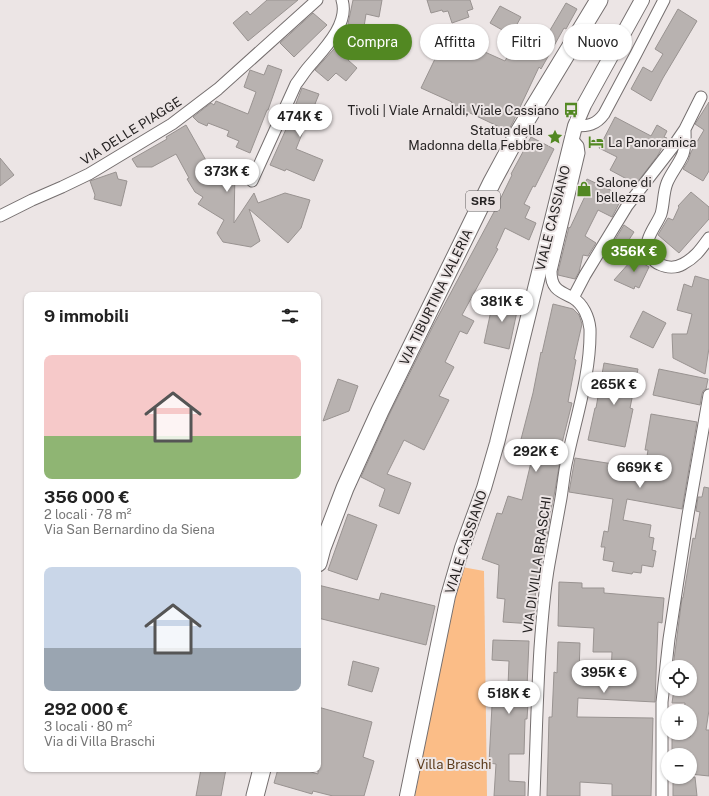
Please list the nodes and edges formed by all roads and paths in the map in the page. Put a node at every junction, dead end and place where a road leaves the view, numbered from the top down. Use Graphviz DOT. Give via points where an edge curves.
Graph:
graph roads {
  1 [pos="317,0"];
  2 [pos="342,0"];
  3 [pos="599,0"];
  4 [pos="642,0"];
  5 [pos="664,0"];
  6 [pos="701,97"];
  7 [pos="685,129"];
  8 [pos="574,132"];
  9 [pos="252,182"];
  10 [pos="0,216"];
  11 [pos="709,238"];
  12 [pos="573,298"];
  13 [pos="709,395"];
  14 [pos="321,552"];
  15 [pos="261,772"];
  16 [pos="255,796"];
  17 [pos="407,796"];
  18 [pos="534,796"];
  19 [pos="662,796"];
  1 -- 10 [label="street, VIA DELLE PIAGGE" via="218,89 172,124 88,174"];
  2 -- 9 [label="street" via="343,13 338,28 296,84"];
  3 -- 14 [label="main road, VIA TIBURTINA VALERIA / SR5" via="519,132 492,182 377,418 345,488"];
  4 -- 8 [label="street, VIALE CASSIANO" via="584,105"];
  5 -- 8 [label="street" via="604,114 593,124"];
  6 -- 7 [label="street"];
  7 -- 11 [label="street" via="684,150 666,186 663,208 648,238 648,250 659,264 677,266 698,253"];
  7 -- 12 [label="street" via="627,206"];
  8 -- 12 [label="street" via="579,157 551,278 556,289"];
  8 -- 17 [label="street, VIALE CASSIANO" via="498,443 448,596"];
  12 -- 18 [label="street, VIA DI VILLA BRASCHI" via="588,318 590,329 585,376 566,461 543,607"];
  13 -- 19 [label="street" via="669,639 662,702"];
  15 -- 16 [label="main road"];
}
